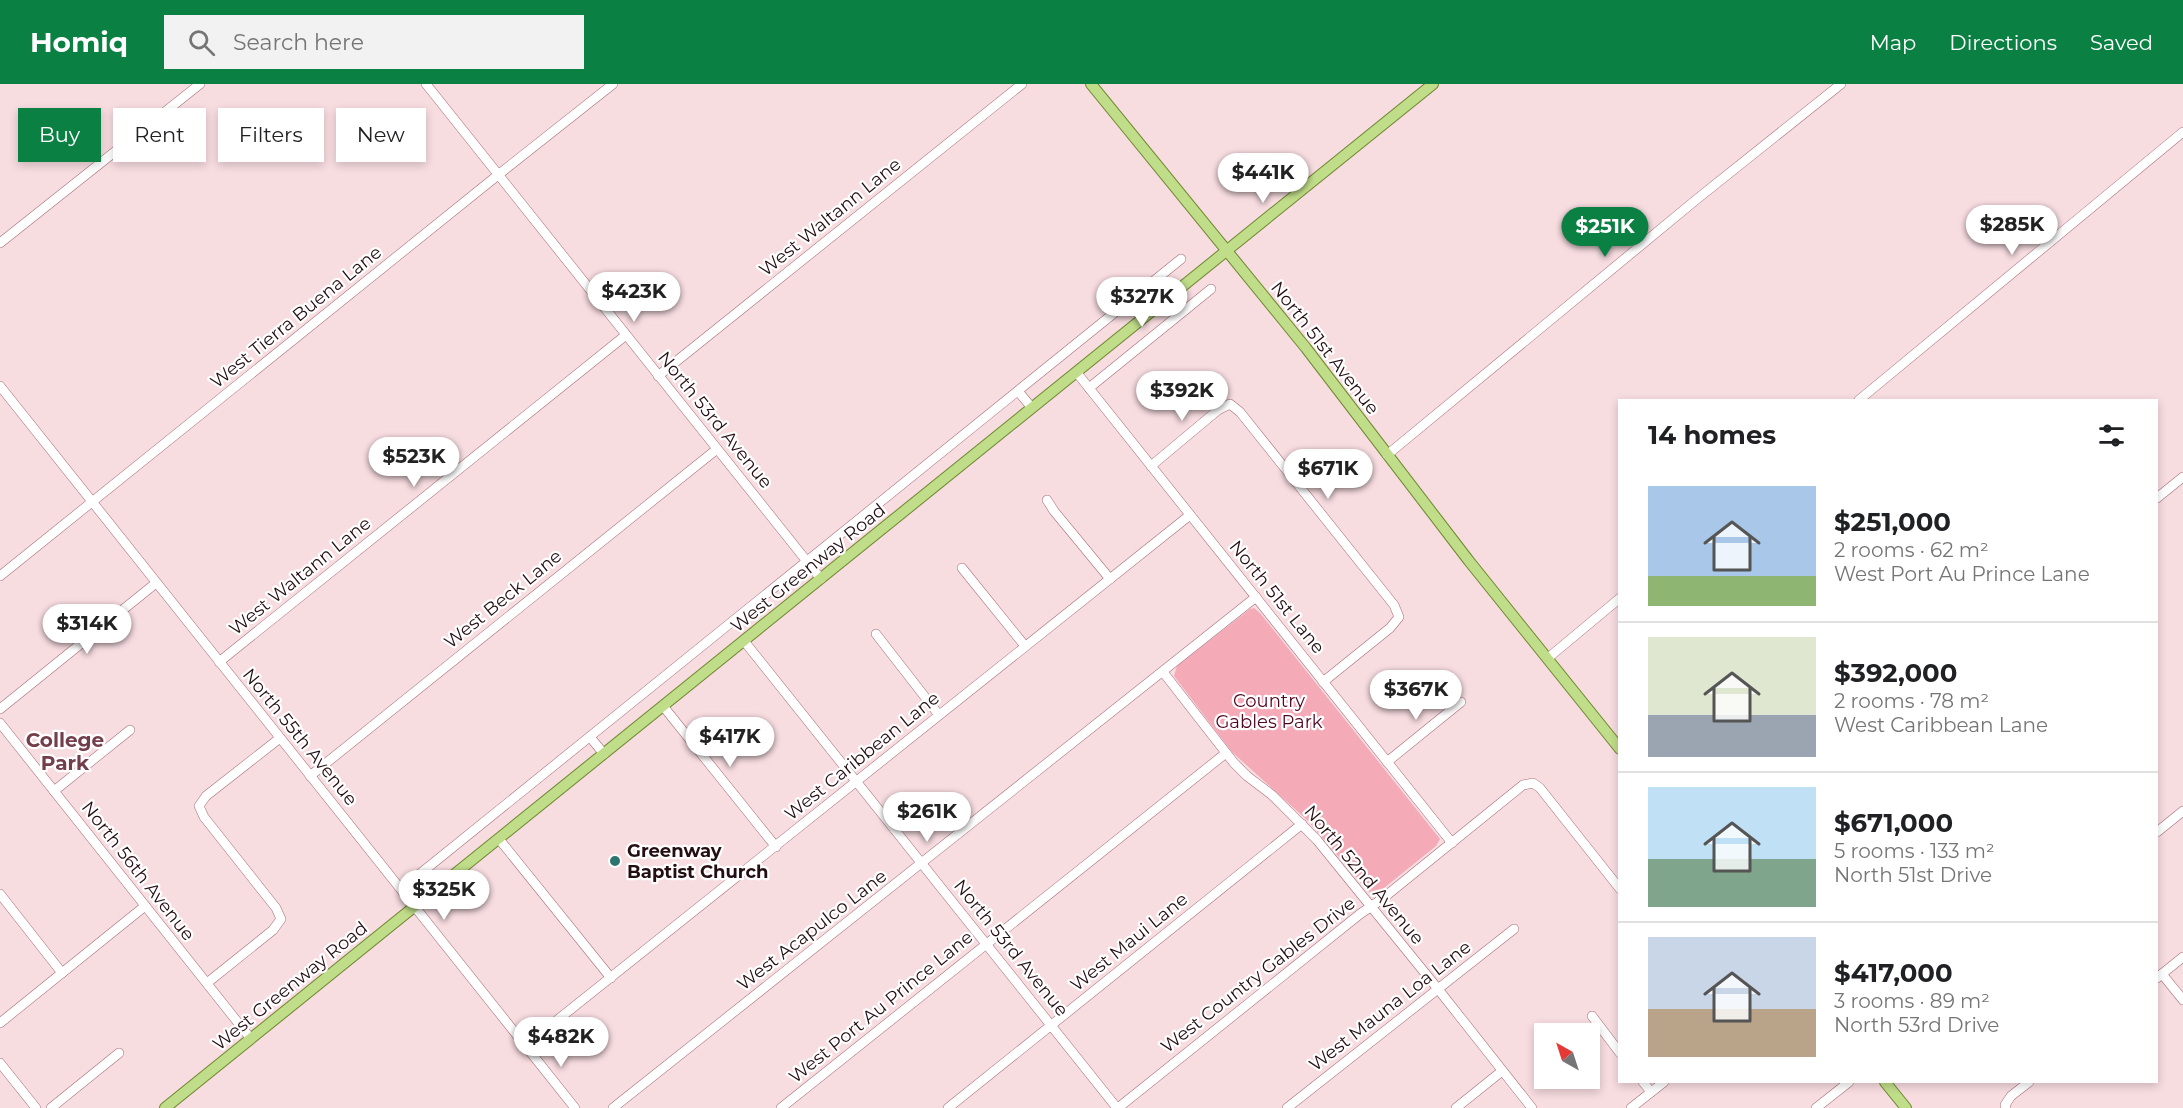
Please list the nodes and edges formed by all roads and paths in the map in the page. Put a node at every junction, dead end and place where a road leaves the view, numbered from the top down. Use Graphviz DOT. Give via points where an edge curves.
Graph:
graph roads {
  1 [pos="200,84"];
  2 [pos="426,84"];
  3 [pos="613,84"];
  4 [pos="1022,84"];
  5 [pos="1091,84"];
  6 [pos="1433,84"];
  7 [pos="1841,84"];
  8 [pos="2183,132"];
  9 [pos="498,174"];
  10 [pos="0,243"];
  11 [pos="1228,251"];
  12 [pos="1181,259"];
  13 [pos="1211,289"];
  14 [pos="626,335"];
  15 [pos="1077,373"];
  16 [pos="658,376"];
  17 [pos="0,386"];
  18 [pos="1089,388"];
  19 [pos="1018,391"];
  20 [pos="1860,399"];
  21 [pos="1032,408"];
  22 [pos="717,448"];
  23 [pos="1387,455"];
  24 [pos="1151,465"];
  25 [pos="2183,477"];
  26 [pos="2158,497"];
  27 [pos="1047,500"];
  28 [pos="92,502"];
  29 [pos="1190,515"];
  30 [pos="808,562"];
  31 [pos="962,568"];
  32 [pos="0,576"];
  33 [pos="821,579"];
  34 [pos="1110,579"];
  35 [pos="156,582"];
  36 [pos="1256,597"];
  37 [pos="1618,600"];
  38 [pos="876,634"];
  39 [pos="744,641"];
  40 [pos="1025,646"];
  41 [pos="1548,658"];
  42 [pos="219,662"];
  43 [pos="1163,672"];
  44 [pos="1323,682"];
  45 [pos="1461,702"];
  46 [pos="663,706"];
  47 [pos="0,709"];
  48 [pos="939,715"];
  49 [pos="0,723"];
  50 [pos="130,729"];
  51 [pos="590,737"];
  52 [pos="280,738"];
  53 [pos="1618,746"];
  54 [pos="1226,753"];
  55 [pos="604,754"];
  56 [pos="1388,762"];
  57 [pos="310,776"];
  58 [pos="856,781"];
  59 [pos="54,791"];
  60 [pos="2183,811"];
  61 [pos="1302,824"];
  62 [pos="2158,831"];
  63 [pos="499,839"];
  64 [pos="1452,843"];
  65 [pos="776,847"];
  66 [pos="922,864"];
  67 [pos="416,877"];
  68 [pos="1618,886"];
  69 [pos="0,894"];
  70 [pos="145,906"];
  71 [pos="415,906"];
  72 [pos="1371,906"];
  73 [pos="1514,929"];
  74 [pos="986,944"];
  75 [pos="2183,957"];
  76 [pos="62,973"];
  77 [pos="2160,976"];
  78 [pos="611,978"];
  79 [pos="207,983"];
  80 [pos="1438,989"];
  81 [pos="2183,1000"];
  82 [pos="1592,1016"];
  83 [pos="0,1023"];
  84 [pos="1052,1025"];
  85 [pos="251,1039"];
  86 [pos="526,1045"];
  87 [pos="1618,1050"];
  88 [pos="119,1053"];
  89 [pos="0,1063"];
  90 [pos="1502,1071"];
  91 [pos="1644,1083"];
  92 [pos="1663,1083"];
  93 [pos="1848,1083"];
  94 [pos="1886,1083"];
  95 [pos="2028,1083"];
  96 [pos="1651,1092"];
  97 [pos="2006,1106"];
  98 [pos="36,1108"];
  99 [pos="51,1108"];
  100 [pos="165,1108"];
  101 [pos="575,1108"];
  102 [pos="613,1108"];
  103 [pos="781,1108"];
  104 [pos="948,1108"];
  105 [pos="1117,1108"];
  106 [pos="1287,1108"];
  107 [pos="1456,1108"];
  108 [pos="1532,1108"];
  109 [pos="1631,1108"];
  110 [pos="1816,1108"];
  111 [pos="1906,1108"];
  1 -- 10 [label="street"];
  2 -- 9 [label="street, North 53rd Avenue"];
  3 -- 9 [label="street, West Tierra Buena Lane"];
  4 -- 16 [label="street, West Waltann Lane"];
  5 -- 11 [label="main road, North 51st Avenue"];
  6 -- 11 [label="main road, West Greenway Road"];
  7 -- 23 [label="street"];
  8 -- 20 [label="street"];
  9 -- 14 [label="street, North 53rd Avenue"];
  9 -- 28 [label="street, West Tierra Buena Lane"];
  11 -- 15 [label="main road, West Greenway Road"];
  11 -- 23 [label="main road, North 51st Avenue"];
  12 -- 19 [label="street, West Greenway Road"];
  13 -- 18 [label="street"];
  14 -- 16 [label="street, North 53rd Avenue"];
  14 -- 42 [label="street, West Waltann Lane"];
  15 -- 18 [label="street, North 51st Lane"];
  15 -- 21 [label="main road, West Greenway Road"];
  16 -- 22 [label="street, North 53rd Avenue"];
  17 -- 28 [label="street, North 55th Avenue"];
  18 -- 24 [label="street, North 51st Lane"];
  19 -- 21 [label="street"];
  19 -- 30 [label="street, West Greenway Road"];
  21 -- 33 [label="main road, West Greenway Road"];
  22 -- 30 [label="street, North 53rd Avenue"];
  22 -- 57 [label="street, West Beck Lane"];
  23 -- 41 [label="main road, North 51st Avenue"];
  24 -- 29 [label="street, North 51st Lane"];
  24 -- 44 [label="street" via="1230,404 1248,421 1394,605 1400,617 1390,628"];
  25 -- 26 [label="street"];
  27 -- 34 [label="street"];
  28 -- 32 [label="street, West Tierra Buena Lane"];
  28 -- 35 [label="street, North 55th Avenue"];
  29 -- 34 [label="street, West Caribbean Lane"];
  29 -- 36 [label="street, North 51st Lane"];
  30 -- 33 [label="street, North 53rd Avenue"];
  30 -- 51 [label="street, West Greenway Road"];
  31 -- 40 [label="street"];
  33 -- 39 [label="main road, West Greenway Road"];
  34 -- 40 [label="street, West Caribbean Lane"];
  35 -- 42 [label="street, North 55th Avenue"];
  35 -- 47 [label="street"];
  36 -- 43 [label="street, West Acapulco Lane"];
  36 -- 44 [label="street, North 51st Lane"];
  37 -- 41 [label="street"];
  38 -- 48 [label="street"];
  39 -- 46 [label="main road, West Greenway Road"];
  39 -- 58 [label="street, North 53rd Avenue"];
  40 -- 48 [label="street, West Caribbean Lane"];
  41 -- 53 [label="main road, North 51st Avenue"];
  42 -- 52 [label="street, North 55th Avenue"];
  43 -- 54 [label="street, North 52nd Avenue"];
  43 -- 66 [label="street, West Acapulco Lane"];
  44 -- 56 [label="street, North 51st Lane"];
  45 -- 56 [label="street"];
  46 -- 55 [label="main road, West Greenway Road"];
  46 -- 65 [label="street"];
  48 -- 58 [label="street, West Caribbean Lane"];
  49 -- 59 [label="street, North 56th Avenue"];
  50 -- 59 [label="street"];
  51 -- 55 [label="street"];
  51 -- 67 [label="street, West Greenway Road"];
  52 -- 57 [label="street, North 55th Avenue"];
  52 -- 79 [label="street" via="206,796 199,806 281,919 273,930"];
  54 -- 61 [label="street, North 52nd Avenue"];
  54 -- 74 [label="street, West Port Au Prince Lane"];
  55 -- 63 [label="main road, West Greenway Road"];
  56 -- 64 [label="street, North 51st Lane"];
  57 -- 71 [label="street, North 55th Avenue"];
  58 -- 65 [label="street, West Caribbean Lane"];
  58 -- 66 [label="street, North 53rd Avenue"];
  59 -- 70 [label="street, North 56th Avenue"];
  60 -- 62 [label="street"];
  61 -- 72 [label="street, North 52nd Avenue"];
  61 -- 84 [label="street, West Maui Lane"];
  63 -- 71 [label="main road, West Greenway Road"];
  63 -- 78 [label="street"];
  64 -- 68 [label="street, West Country Gables Drive" via="1523,785 1533,783"];
  64 -- 72 [label="street, West Country Gables Drive"];
  65 -- 78 [label="street, West Caribbean Lane"];
  66 -- 74 [label="street, North 53rd Avenue"];
  66 -- 102 [label="street, West Acapulco Lane"];
  69 -- 76 [label="street"];
  70 -- 76 [label="street"];
  70 -- 79 [label="street, North 56th Avenue"];
  71 -- 85 [label="main road, West Greenway Road"];
  71 -- 86 [label="street, North 55th Avenue"];
  72 -- 80 [label="street, North 52nd Avenue"];
  72 -- 105 [label="street, West Country Gables Drive"];
  73 -- 80 [label="street, West Mauna Loa Lane"];
  74 -- 84 [label="street, North 53rd Avenue"];
  74 -- 103 [label="street, West Port Au Prince Lane"];
  75 -- 77 [label="street"];
  76 -- 83 [label="street"];
  77 -- 81 [label="street"];
  78 -- 86 [label="street, West Caribbean Lane"];
  79 -- 85 [label="street, North 56th Avenue"];
  80 -- 90 [label="street, North 52nd Avenue"];
  80 -- 106 [label="street, West Mauna Loa Lane"];
  82 -- 87 [label="street"];
  84 -- 104 [label="street, West Maui Lane"];
  84 -- 105 [label="street, North 53rd Avenue"];
  85 -- 100 [label="main road, West Greenway Road"];
  86 -- 101 [label="street, North 55th Avenue"];
  88 -- 99 [label="street"];
  89 -- 98 [label="street"];
  90 -- 107 [label="street"];
  90 -- 108 [label="street, North 52nd Avenue"];
  91 -- 96 [label="street"];
  92 -- 96 [label="street"];
  93 -- 110 [label="street"];
  94 -- 111 [label="main road"];
  95 -- 97 [label="street" via="2011,1096"];
  96 -- 109 [label="street"];
}
